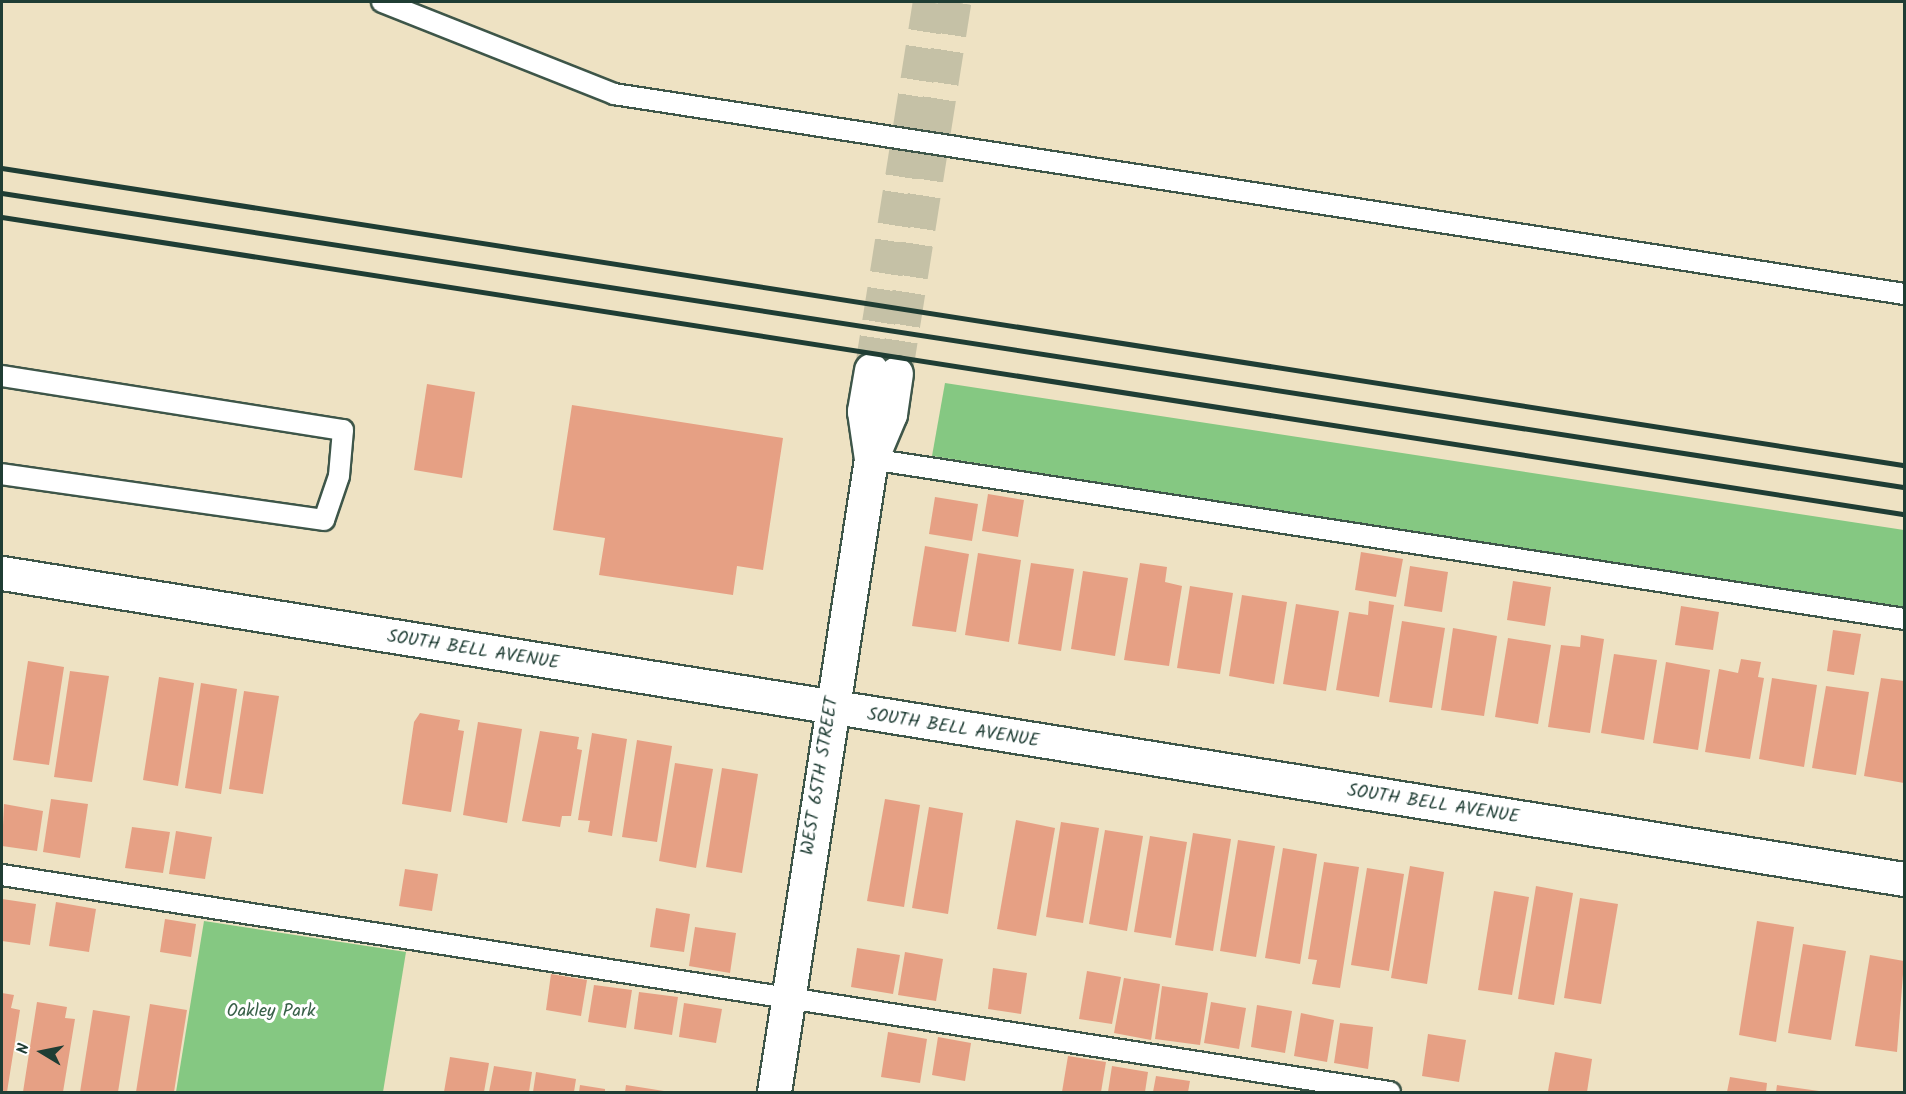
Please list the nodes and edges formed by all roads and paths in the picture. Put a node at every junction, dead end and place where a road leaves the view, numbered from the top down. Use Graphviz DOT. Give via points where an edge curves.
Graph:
graph roads {
  1 [pos="382,2"];
  2 [pos="1905,294"];
  3 [pos="883,371"];
  4 [pos="2,376"];
  5 [pos="871,459"];
  6 [pos="2,474"];
  7 [pos="2,573"];
  8 [pos="1905,618"];
  9 [pos="831,710"];
  10 [pos="2,875"];
  11 [pos="1905,879"];
  12 [pos="789,996"];
  13 [pos="774,1092"];
  14 [pos="1390,1092"];
  1 -- 2 [label="lane" via="614,94"];
  3 -- 5 [label="street, WEST 65TH STREET" via="890,414"];
  4 -- 6 [label="lane" via="343,430 339,476 324,520"];
  5 -- 8 [label="lane"];
  5 -- 9 [label="street, WEST 65TH STREET"];
  7 -- 9 [label="street, SOUTH BELL AVENUE"];
  9 -- 11 [label="street, SOUTH BELL AVENUE"];
  9 -- 12 [label="street, WEST 65TH STREET"];
  10 -- 12 [label="lane"];
  12 -- 13 [label="street, WEST 65TH STREET"];
  12 -- 14 [label="lane"];
}
